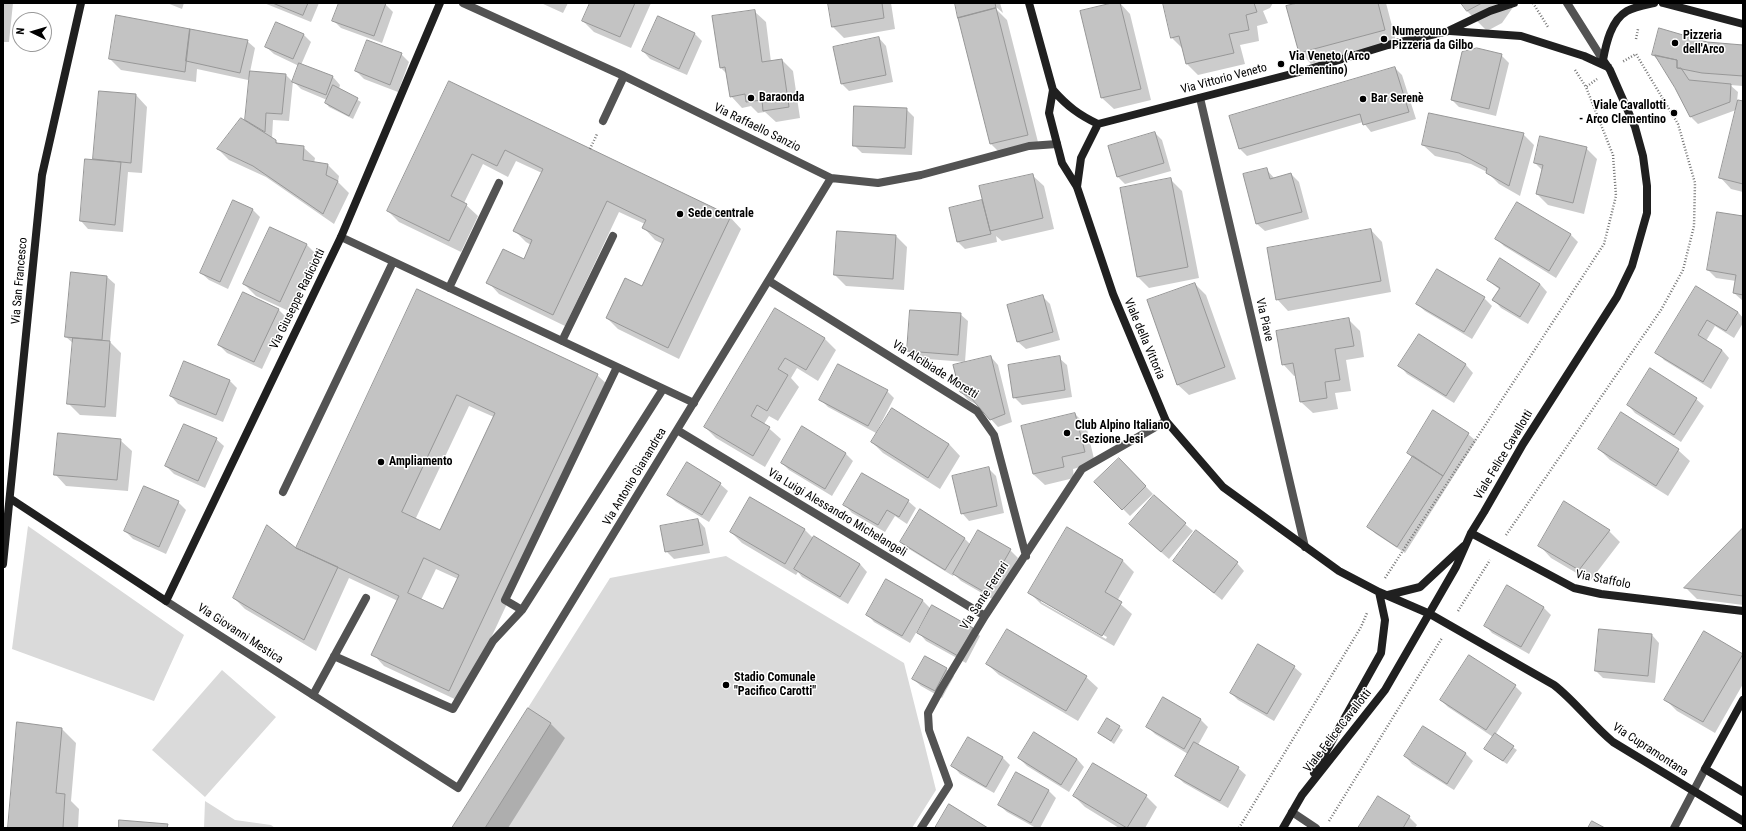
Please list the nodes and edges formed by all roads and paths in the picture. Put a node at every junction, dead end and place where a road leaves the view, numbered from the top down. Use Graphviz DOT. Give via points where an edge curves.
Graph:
graph roads {
  1 [pos="81,3"];
  2 [pos="440,3"];
  3 [pos="463,3"];
  4 [pos="1029,3"];
  5 [pos="1514,3"];
  6 [pos="1567,3"];
  7 [pos="1654,3"];
  8 [pos="1663,3"];
  9 [pos="1743,24"];
  10 [pos="1638,29"];
  11 [pos="1448,31"];
  12 [pos="1636,39"];
  13 [pos="1604,60"];
  14 [pos="1609,68"];
  15 [pos="624,76"];
  16 [pos="1053,90"];
  17 [pos="1200,98"];
  18 [pos="603,121"];
  19 [pos="1098,124"];
  20 [pos="1057,144"];
  21 [pos="831,178"];
  22 [pos="499,183"];
  23 [pos="1077,187"];
  24 [pos="613,236"];
  25 [pos="341,237"];
  26 [pos="394,262"];
  27 [pos="769,281"];
  28 [pos="449,288"];
  29 [pos="562,341"];
  30 [pos="617,367"];
  31 [pos="663,389"];
  32 [pos="694,403"];
  33 [pos="1166,421"];
  34 [pos="677,430"];
  35 [pos="283,492"];
  36 [pos="11,499"];
  37 [pos="1471,533"];
  38 [pos="1466,544"];
  39 [pos="1305,547"];
  40 [pos="1026,556"];
  41 [pos="3,564"];
  42 [pos="1379,592"];
  43 [pos="1388,596"];
  44 [pos="366,598"];
  45 [pos="166,601"];
  46 [pos="522,610"];
  47 [pos="1743,611"];
  48 [pos="1430,614"];
  49 [pos="985,616"];
  50 [pos="334,656"];
  51 [pos="313,695"];
  52 [pos="1743,700"];
  53 [pos="1705,769"];
  54 [pos="458,788"];
  55 [pos="1694,791"];
  56 [pos="1743,792"];
  57 [pos="1302,795"];
  58 [pos="1292,812"];
  59 [pos="1743,822"];
  60 [pos="921,828"];
  61 [pos="1282,828"];
  62 [pos="1316,828"];
  63 [pos="1674,828"];
  1 -- 36 [label="main road, Via San Francesco" via="42,175"];
  2 -- 25 [label="main road, Via Giuseppe Radiciotti"];
  3 -- 15 [label="street, Via Raffaello Sanzio"];
  4 -- 16 [label="main road, Viale della Vittoria"];
  5 -- 11 [label="main road, Via Vittorio Veneto" via="1490,11"];
  6 -- 13 [label="street, Viale Felice Cavallotti"];
  7 -- 13 [label="main road" via="1627,10 1619,17 1606,44"];
  8 -- 9 [label="main road"];
  10 -- 12 [label="path"];
  11 -- 14 [label="main road" via="1521,36 1584,56"];
  11 -- 17 [label="main road, Via Vittorio Veneto" via="1388,44 1303,71"];
  13 -- 14 [label="main road, Viale Felice Cavallotti"];
  14 -- 37 [label="main road, Viale Felice Cavallotti" via="1635,127 1643,156 1647,213 1641,237 1632,266 1617,297 1523,444"];
  15 -- 18 [label="street"];
  15 -- 21 [label="street, Via Raffaello Sanzio"];
  16 -- 19 [label="main road" via="1069,108"];
  16 -- 20 [label="main road, Viale della Vittoria" via="1049,113"];
  17 -- 19 [label="main road, Via Vittorio Veneto"];
  17 -- 39 [label="street, Via Piave"];
  19 -- 23 [label="main road" via="1081,158"];
  20 -- 21 [label="street, Via Raffaello Sanzio" via="1029,146 921,175 878,183"];
  20 -- 23 [label="main road, Viale della Vittoria" via="1062,163"];
  21 -- 27 [label="street, Via Antonio Gianandrea"];
  22 -- 28 [label="street"];
  23 -- 33 [label="main road, Viale della Vittoria" via="1112,294"];
  24 -- 29 [label="street"];
  25 -- 26 [label="street"];
  25 -- 45 [label="main road, Via Giuseppe Radiciotti"];
  26 -- 28 [label="street"];
  26 -- 35 [label="street"];
  27 -- 32 [label="street, Via Antonio Gianandrea"];
  27 -- 40 [label="street, Via Alcibiade Moretti" via="977,411 994,435"];
  28 -- 29 [label="street"];
  29 -- 30 [label="street"];
  30 -- 31 [label="street"];
  30 -- 46 [label="street" via="506,600"];
  31 -- 32 [label="street"];
  31 -- 46 [label="street"];
  32 -- 34 [label="street, Via Antonio Gianandrea"];
  33 -- 39 [label="main road, Viale della Vittoria" via="1223,487"];
  33 -- 40 [label="street, Via Sante Ferrari" via="1082,468"];
  34 -- 49 [label="street, Via Luigi Alessandro Michelangeli"];
  34 -- 54 [label="street, Via Antonio Gianandrea"];
  36 -- 41 [label="main road, Via San Francesco"];
  36 -- 45 [label="main road, Via Giovanni Mestica"];
  37 -- 38 [label="main road, Viale Felice Cavallotti"];
  37 -- 47 [label="main road, Via Staffolo" via="1574,588 1601,594"];
  38 -- 43 [label="main road" via="1420,587"];
  38 -- 48 [label="main road, Viale Felice Cavallotti"];
  39 -- 42 [label="main road, Viale della Vittoria" via="1339,571"];
  40 -- 49 [label="street, Via Sante Ferrari"];
  42 -- 43 [label="main road, Viale della Vittoria"];
  42 -- 57 [label="main road" via="1385,620 1381,653"];
  43 -- 48 [label="main road, Viale della Vittoria"];
  44 -- 50 [label="street"];
  45 -- 51 [label="street, Via Giovanni Mestica"];
  46 -- 50 [label="street" via="493,641 453,709"];
  48 -- 55 [label="main road, Via Cupramontana" via="1554,685 1613,742"];
  48 -- 57 [label="main road, Viale Felice Cavallotti" via="1385,690"];
  49 -- 60 [label="street, Via Sante Ferrari" via="928,713 928,730 948,785"];
  50 -- 51 [label="street"];
  51 -- 54 [label="street, Via Giovanni Mestica"];
  52 -- 53 [label="main road"];
  53 -- 55 [label="street"];
  53 -- 56 [label="main road, Via Cupramontana"];
  55 -- 59 [label="main road, Via Cupramontana"];
  55 -- 63 [label="street"];
  57 -- 58 [label="main road, Viale Felice Cavallotti"];
  58 -- 61 [label="main road, Viale Felice Cavallotti"];
  58 -- 62 [label="street"];
}
